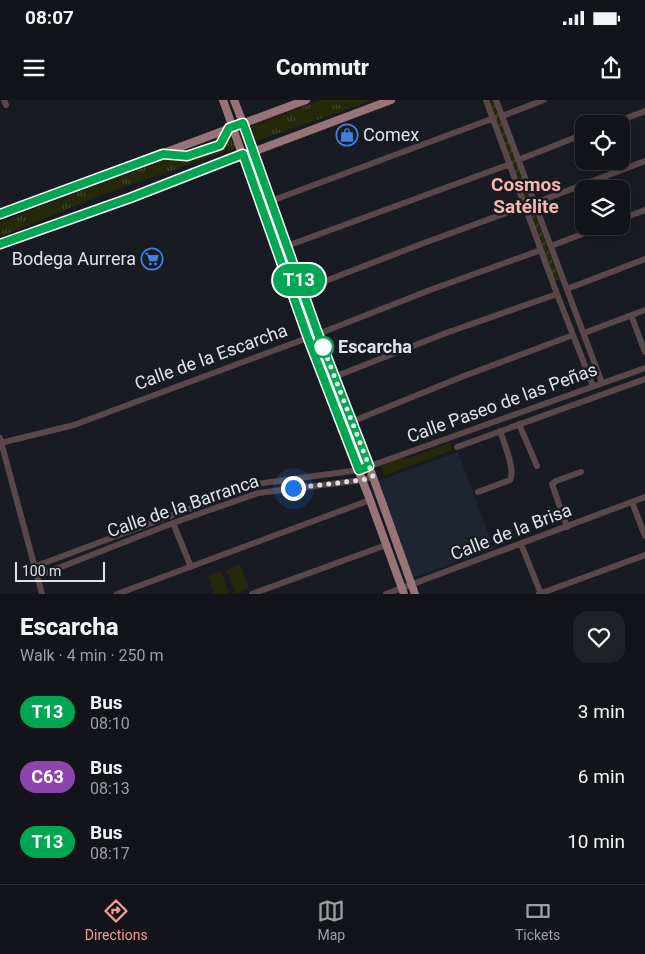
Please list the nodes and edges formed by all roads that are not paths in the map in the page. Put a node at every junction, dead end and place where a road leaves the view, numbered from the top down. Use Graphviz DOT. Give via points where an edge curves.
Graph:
graph roads {
  1 [pos="223,100"];
  2 [pos="234,100"];
  3 [pos="306,100"];
  4 [pos="390,100"];
  5 [pos="486,100"];
  6 [pos="496,100"];
  7 [pos="544,100"];
  8 [pos="368,104"];
  9 [pos="645,111"];
  10 [pos="502,116"];
  11 [pos="630,117"];
  12 [pos="494,118"];
  13 [pos="243,123"];
  14 [pos="233,127"];
  15 [pos="575,138"];
  16 [pos="254,151"];
  17 [pos="243,154"];
  18 [pos="518,160"];
  19 [pos="645,161"];
  20 [pos="510,164"];
  21 [pos="252,178"];
  22 [pos="526,180"];
  23 [pos="517,184"];
  24 [pos="267,188"];
  25 [pos="271,201"];
  26 [pos="535,203"];
  27 [pos="525,206"];
  28 [pos="645,210"];
  29 [pos="0,214"];
  30 [pos="630,216"];
  31 [pos="580,235"];
  32 [pos="0,244"];
  33 [pos="287,246"];
  34 [pos="551,246"];
  35 [pos="541,250"];
  36 [pos="645,260"];
  37 [pos="564,281"];
  38 [pos="554,285"];
  39 [pos="567,289"];
  40 [pos="302,290"];
  41 [pos="557,294"];
  42 [pos="645,310"];
  43 [pos="631,315"];
  44 [pos="584,333"];
  45 [pos="318,334"];
  46 [pos="573,335"];
  47 [pos="308,338"];
  48 [pos="645,352"];
  49 [pos="645,368"];
  50 [pos="334,377"];
  51 [pos="645,379"];
  52 [pos="602,383"];
  53 [pos="593,386"];
  54 [pos="351,422"];
  55 [pos="519,424"];
  56 [pos="500,431"];
  57 [pos="0,441"];
  58 [pos="457,447"];
  59 [pos="369,466"];
  60 [pos="537,466"];
  61 [pos="359,470"];
  62 [pos="581,472"];
  63 [pos="373,476"];
  64 [pos="363,480"];
  65 [pos="478,492"];
  66 [pos="370,500"];
  67 [pos="644,500"];
  68 [pos="632,502"];
  69 [pos="173,523"];
  70 [pos="567,527"];
  71 [pos="645,536"];
  72 [pos="521,544"];
  73 [pos="386,545"];
  74 [pos="645,555"];
  75 [pos="36,566"];
  76 [pos="191,567"];
  77 [pos="38,576"];
  78 [pos="412,585"];
  79 [pos="403,591"];
  80 [pos="42,594"];
  81 [pos="117,594"];
  82 [pos="252,594"];
  83 [pos="386,594"];
  84 [pos="415,594"];
  85 [pos="540,594"];
  1 -- 14 [label="main road"];
  2 -- 13 [label="main road"];
  3 -- 13 [label="main road"];
  4 -- 8 [label="main road"];
  5 -- 12 [label="street"];
  6 -- 10 [label="street"];
  7 -- 10 [label="street"];
  8 -- 16 [label="main road"];
  9 -- 11 [label="street"];
  10 -- 18 [label="street"];
  12 -- 20 [label="street"];
  12 -- 25 [label="street"];
  13 -- 14 [label="main road"];
  13 -- 16 [label="main road"];
  14 -- 17 [label="main road"];
  14 -- 29 [label="main road"];
  15 -- 18 [label="street"];
  16 -- 17 [label="main road"];
  16 -- 24 [label="main road"];
  17 -- 21 [label="main road"];
  17 -- 32 [label="main road"];
  18 -- 22 [label="street"];
  19 -- 26 [label="street"];
  20 -- 23 [label="street"];
  20 -- 33 [label="street"];
  21 -- 24 [label="street" via="260,177"];
  21 -- 47 [label="main road"];
  22 -- 23 [label="street"];
  22 -- 26 [label="street"];
  23 -- 27 [label="street"];
  24 -- 25 [label="main road"];
  25 -- 33 [label="main road"];
  26 -- 34 [label="street"];
  27 -- 35 [label="street"];
  27 -- 40 [label="street"];
  28 -- 30 [label="street"];
  31 -- 34 [label="street"];
  33 -- 40 [label="main road"];
  34 -- 37 [label="street"];
  35 -- 38 [label="street"];
  35 -- 45 [label="street, Calle de la Escarcha"];
  36 -- 39 [label="street"];
  37 -- 38 [label="street"];
  37 -- 39 [label="street"];
  38 -- 41 [label="street"];
  39 -- 44 [label="street"];
  40 -- 45 [label="main road"];
  41 -- 46 [label="street"];
  41 -- 50 [label="street"];
  42 -- 43 [label="street"];
  43 -- 44 [label="street"];
  43 -- 48 [label="street"];
  44 -- 52 [label="street"];
  45 -- 47 [label="street, Calle de la Escarcha"];
  45 -- 50 [label="main road"];
  46 -- 53 [label="street"];
  46 -- 54 [label="street"];
  47 -- 57 [label="street, Calle de la Escarcha" via="74,424"];
  47 -- 61 [label="main road"];
  49 -- 52 [label="street, Calle Paseo de las Peñas"];
  50 -- 54 [label="main road"];
  51 -- 55 [label="street, Calle Paseo de las Peñas"];
  52 -- 53 [label="street, Calle Paseo de las Peñas"];
  53 -- 59 [label="street, Calle Paseo de las Peñas"];
  54 -- 59 [label="main road"];
  55 -- 56 [label="street, Calle Paseo de las Peñas"];
  55 -- 60 [label="street"];
  56 -- 58 [label="street, Calle Paseo de las Peñas"];
  56 -- 65 [label="street" via="512,476 510,480"];
  57 -- 75 [label="street"];
  59 -- 61 [label="street, Calle de la Barranca"];
  59 -- 63 [label="main road"];
  61 -- 64 [label="main road"];
  61 -- 75 [label="street, Calle de la Barranca" via="256,484"];
  62 -- 70 [label="street" via="552,484"];
  63 -- 64 [label="street, Calle de la Barranca"];
  63 -- 78 [label="main road"];
  64 -- 66 [label="main road"];
  64 -- 69 [label="street, Calle de la Barranca" via="258,493"];
  66 -- 73 [label="main road"];
  66 -- 76 [label="street"];
  67 -- 68 [label="street, Calle de la Brisa"];
  68 -- 70 [label="street, Calle de la Brisa"];
  68 -- 71 [label="street"];
  69 -- 76 [label="street"];
  69 -- 77 [label="street, Calle de la Barranca"];
  70 -- 72 [label="street, Calle de la Brisa"];
  72 -- 78 [label="street, Calle de la Brisa"];
  72 -- 85 [label="street"];
  73 -- 79 [label="main road"];
  73 -- 82 [label="street"];
  74 -- 85 [label="street"];
  75 -- 77 [label="street"];
  76 -- 81 [label="street"];
  77 -- 80 [label="street"];
  78 -- 79 [label="street, Calle de la Brisa"];
  78 -- 84 [label="main road"];
  79 -- 83 [label="street, Calle de la Brisa"];
}
